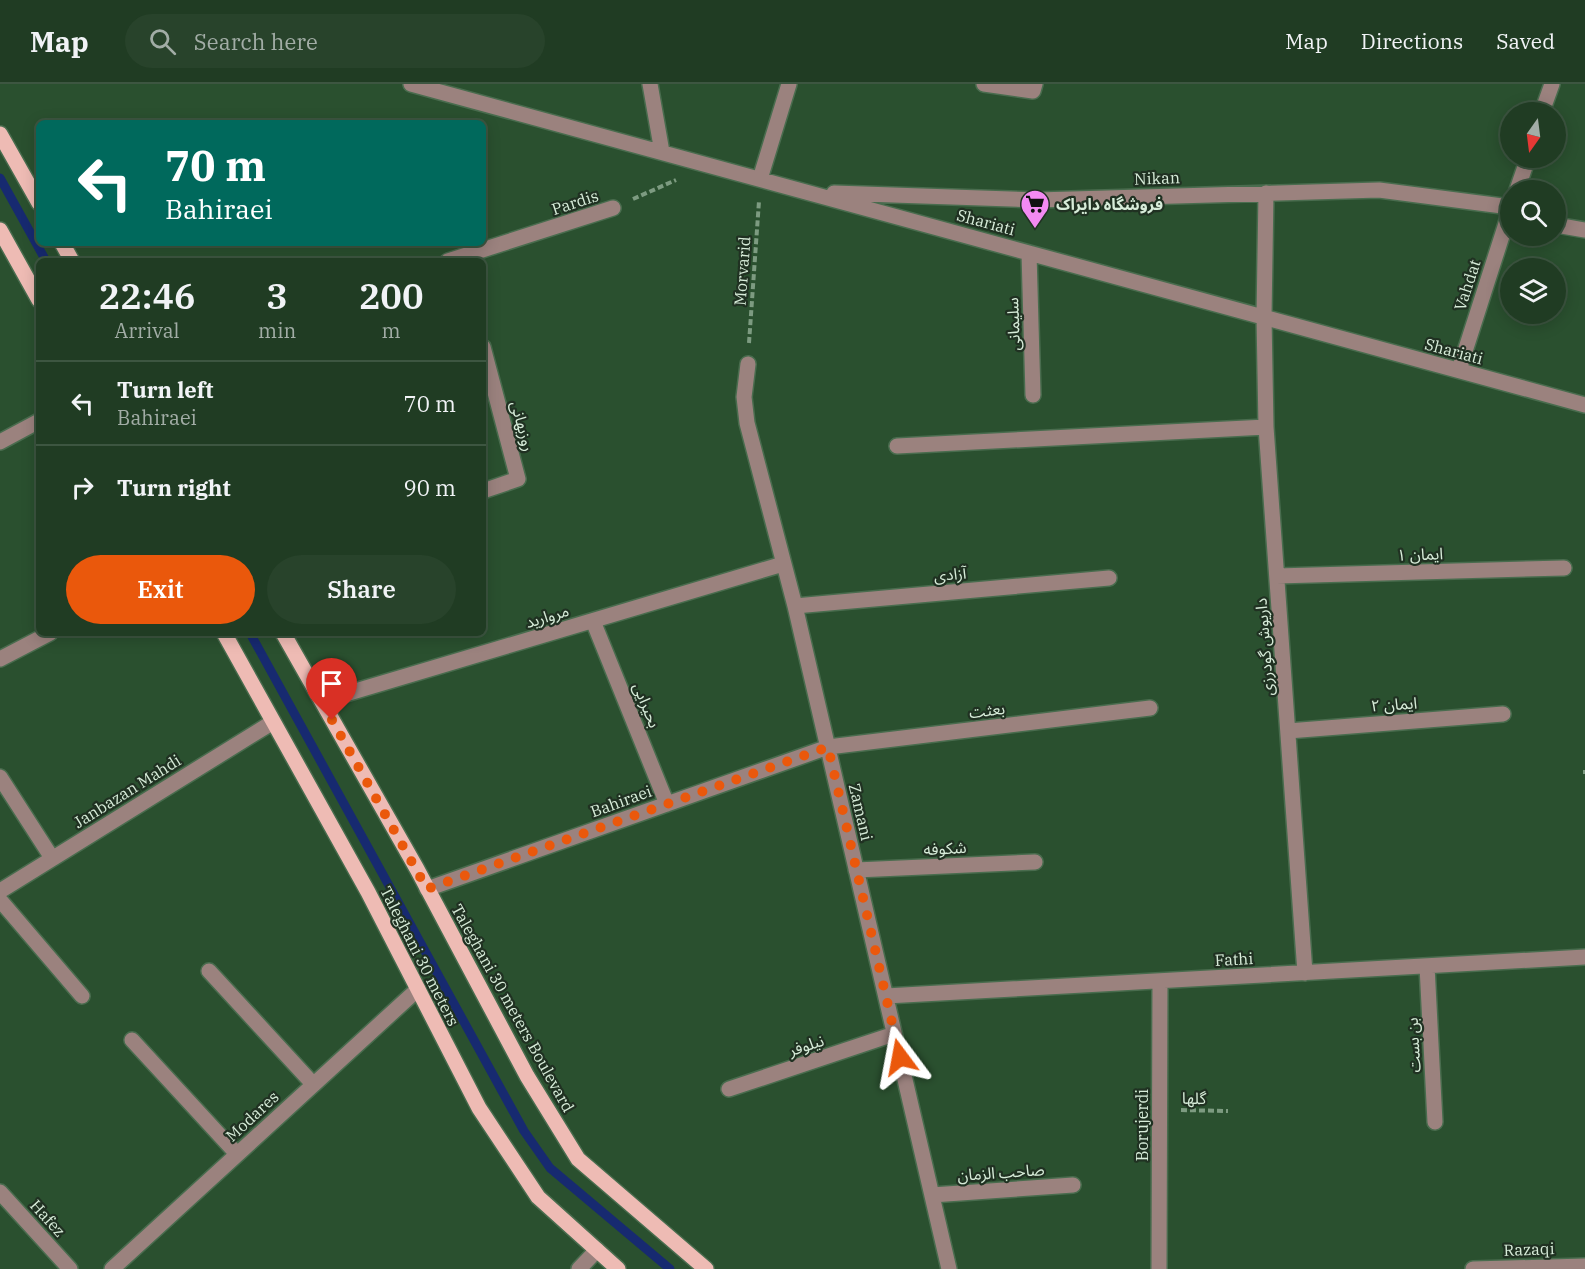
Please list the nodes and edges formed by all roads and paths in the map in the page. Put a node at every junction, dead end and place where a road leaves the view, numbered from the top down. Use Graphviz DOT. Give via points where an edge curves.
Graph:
graph roads {
  1 [pos="411,84"];
  2 [pos="650,84"];
  3 [pos="789,84"];
  4 [pos="984,84"];
  5 [pos="1035,84"];
  6 [pos="1552,84"];
  7 [pos="1546,102"];
  8 [pos="0,134"];
  9 [pos="662,152"];
  10 [pos="709,165"];
  11 [pos="760,179"];
  12 [pos="803,191"];
  13 [pos="1266,193"];
  14 [pos="36,198"];
  15 [pos="613,208"];
  16 [pos="1500,211"];
  17 [pos="1566,227"];
  18 [pos="0,230"];
  19 [pos="1585,230"];
  20 [pos="1500,244"];
  21 [pos="1029,253"];
  22 [pos="462,258"];
  23 [pos="36,295"];
  24 [pos="1264,317"];
  25 [pos="486,357"];
  26 [pos="748,364"];
  27 [pos="1459,370"];
  28 [pos="1033,395"];
  29 [pos="1585,405"];
  30 [pos="36,423"];
  31 [pos="1266,427"];
  32 [pos="0,442"];
  33 [pos="897,446"];
  34 [pos="486,490"];
  35 [pos="783,564"];
  36 [pos="1564,568"];
  37 [pos="1277,576"];
  38 [pos="1109,578"];
  39 [pos="795,606"];
  40 [pos="592,621"];
  41 [pos="44,636"];
  42 [pos="226,636"];
  43 [pos="285,636"];
  44 [pos="0,659"];
  45 [pos="322,701"];
  46 [pos="1150,708"];
  47 [pos="1503,714"];
  48 [pos="273,722"];
  49 [pos="1288,730"];
  50 [pos="828,747"];
  51 [pos="0,777"];
  52 [pos="667,804"];
  53 [pos="52,858"];
  54 [pos="1035,862"];
  55 [pos="856,870"];
  56 [pos="427,889"];
  57 [pos="0,891"];
  58 [pos="0,900"];
  59 [pos="1585,957"];
  60 [pos="1427,966"];
  61 [pos="209,971"];
  62 [pos="1305,973"];
  63 [pos="1160,981"];
  64 [pos="417,989"];
  65 [pos="82,996"];
  66 [pos="886,996"];
  67 [pos="894,1034"];
  68 [pos="132,1040"];
  69 [pos="313,1084"];
  70 [pos="729,1089"];
  71 [pos="1160,1110"];
  72 [pos="1228,1111"];
  73 [pos="1435,1122"];
  74 [pos="237,1154"];
  75 [pos="1073,1185"];
  76 [pos="0,1192"];
  77 [pos="932,1195"];
  78 [pos="597,1250"];
  79 [pos="1585,1266"];
  80 [pos="70,1269"];
  81 [pos="112,1269"];
  82 [pos="579,1269"];
  83 [pos="618,1269"];
  84 [pos="705,1269"];
  85 [pos="949,1269"];
  86 [pos="1159,1269"];
  87 [pos="1473,1269"];
  1 -- 9 [label="street, Shariati"];
  2 -- 9 [label="street"];
  3 -- 11 [label="street"];
  4 -- 5 [label="street" via="1033,91"];
  6 -- 7 [label="street"];
  8 -- 14 [label="main road"];
  9 -- 10 [label="street, Shariati"];
  10 -- 11 [label="street, Shariati"];
  10 -- 15 [label="path, Pardis"];
  11 -- 12 [label="street, Shariati"];
  11 -- 26 [label="path, Morvarid"];
  12 -- 13 [label="street, Nikan" via="1037,200"];
  12 -- 21 [label="street, Shariati"];
  13 -- 16 [label="street, Nikan" via="1378,190"];
  13 -- 24 [label="street, داریوش گودرزی"];
  15 -- 22 [label="street, Pardis"];
  17 -- 19 [label="street"];
  18 -- 23 [label="main road"];
  20 -- 27 [label="street, Vahdat"];
  21 -- 24 [label="street, Shariati"];
  21 -- 28 [label="street, سلیمانی"];
  24 -- 27 [label="street, Shariati"];
  24 -- 31 [label="street, داریوش گودرزی"];
  25 -- 34 [label="street, روزبهانی" via="518,479"];
  26 -- 35 [label="street, Zamani" via="744,397 747,423"];
  27 -- 29 [label="street, Shariati"];
  30 -- 32 [label="street"];
  31 -- 33 [label="street"];
  31 -- 37 [label="street, داریوش گودرزی"];
  35 -- 39 [label="street, Zamani"];
  35 -- 40 [label="street, مروارید"];
  36 -- 37 [label="street, ایمان ۱"];
  37 -- 49 [label="street, داریوش گودرزی"];
  38 -- 39 [label="street, آزادی"];
  39 -- 50 [label="street, Zamani"];
  40 -- 45 [label="street, مروارید"];
  40 -- 52 [label="street, بحیرایی"];
  41 -- 44 [label="street"];
  42 -- 48 [label="main road, Taleghani 30 meters"];
  43 -- 45 [label="main road, Taleghani 30 meters Boulevard"];
  45 -- 56 [label="main road, Taleghani 30 meters Boulevard"];
  46 -- 50 [label="street, بعثت"];
  47 -- 49 [label="street, ایمان ۲"];
  48 -- 53 [label="street, Janbazan Mahdi"];
  48 -- 64 [label="main road, Taleghani 30 meters"];
  49 -- 62 [label="street, داریوش گودرزی"];
  50 -- 52 [label="street, Bahiraei"];
  50 -- 55 [label="street, Zamani"];
  51 -- 53 [label="street"];
  52 -- 56 [label="street, Bahiraei"];
  53 -- 57 [label="street, Janbazan Mahdi"];
  54 -- 55 [label="street, شکوفه"];
  55 -- 66 [label="street, Zamani"];
  56 -- 84 [label="main road, Taleghani 30 meters Boulevard" via="526,1076 578,1159"];
  58 -- 65 [label="street"];
  59 -- 60 [label="street, Fathi"];
  60 -- 62 [label="street, Fathi"];
  60 -- 73 [label="street, بن بست"];
  61 -- 69 [label="street"];
  62 -- 63 [label="street, Fathi"];
  63 -- 66 [label="street, Fathi"];
  63 -- 71 [label="street, Borujerdi"];
  64 -- 69 [label="street, Modares"];
  64 -- 78 [label="main road, Taleghani 30 meters" via="479,1108 538,1197"];
  66 -- 67 [label="street, Zamani"];
  67 -- 70 [label="street, نیلوفر"];
  67 -- 77 [label="street, Zamani"];
  68 -- 74 [label="street"];
  69 -- 74 [label="street, Modares"];
  71 -- 72 [label="path, گلها"];
  71 -- 86 [label="street, Borujerdi"];
  74 -- 81 [label="street, Modares"];
  75 -- 77 [label="street, صاحب الزمان"];
  76 -- 80 [label="street, Hafez"];
  77 -- 85 [label="street, Zamani"];
  78 -- 82 [label="street"];
  78 -- 83 [label="main road, Taleghani 30 meters"];
  79 -- 87 [label="street, Razaqi"];
}
